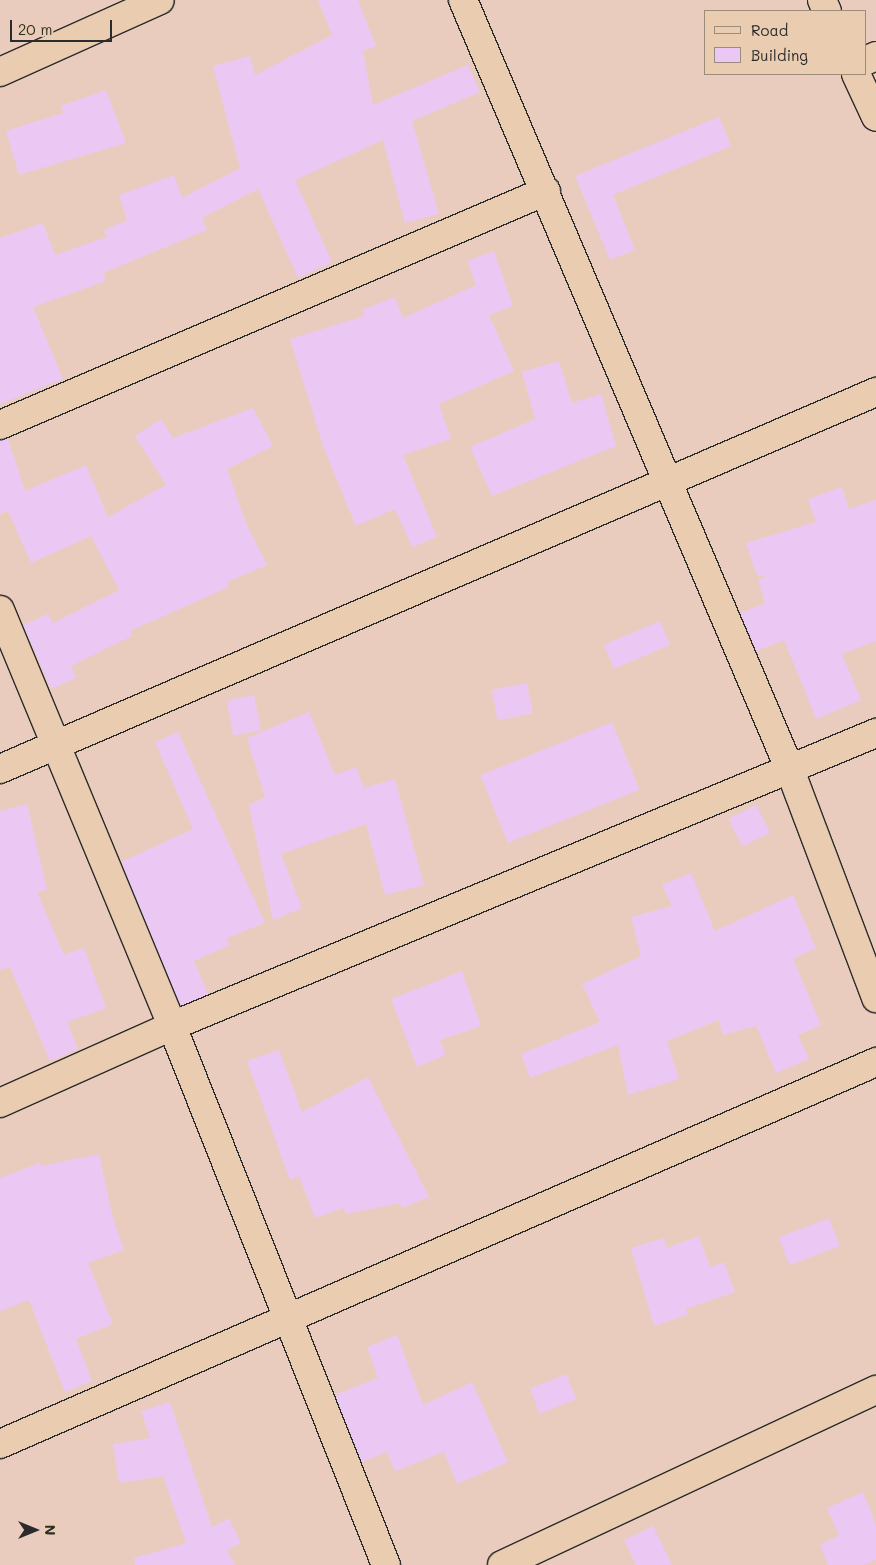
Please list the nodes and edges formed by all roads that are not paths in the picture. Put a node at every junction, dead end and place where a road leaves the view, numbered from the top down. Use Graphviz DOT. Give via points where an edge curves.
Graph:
graph roads {
  1 [pos="160,0"];
  2 [pos="463,0"];
  3 [pos="0,72"];
  4 [pos="856,75"];
  5 [pos="876,117"];
  6 [pos="546,191"];
  7 [pos="876,392"];
  8 [pos="0,425"];
  9 [pos="670,483"];
  10 [pos="0,610"];
  11 [pos="876,733"];
  12 [pos="58,744"];
  13 [pos="0,769"];
  14 [pos="790,770"];
  15 [pos="876,998"];
  16 [pos="172,1026"];
  17 [pos="876,1062"];
  18 [pos="0,1103"];
  19 [pos="288,1319"];
  20 [pos="876,1390"];
  21 [pos="0,1444"];
  22 [pos="386,1565"];
  23 [pos="502,1565"];
  1 -- 3 [label="street"];
  2 -- 6 [label="street"];
  4 -- 5 [label="street"];
  6 -- 8 [label="street"];
  6 -- 9 [label="street"];
  7 -- 9 [label="street"];
  9 -- 12 [label="street"];
  9 -- 14 [label="street"];
  10 -- 12 [label="street"];
  11 -- 14 [label="street"];
  12 -- 13 [label="street"];
  12 -- 16 [label="street"];
  14 -- 15 [label="street"];
  14 -- 16 [label="street"];
  16 -- 18 [label="street"];
  16 -- 19 [label="street"];
  17 -- 19 [label="street"];
  19 -- 21 [label="street"];
  19 -- 22 [label="street"];
  20 -- 23 [label="street"];
}
